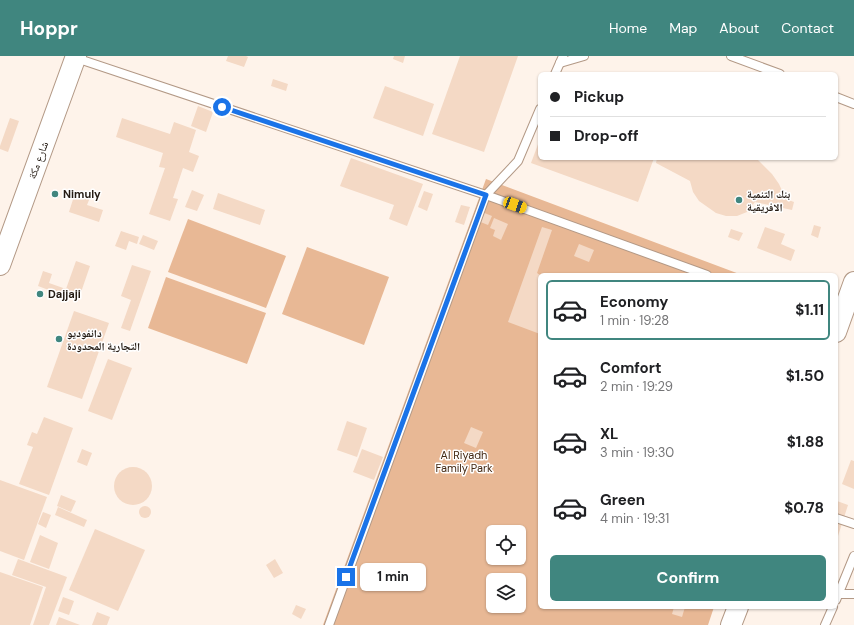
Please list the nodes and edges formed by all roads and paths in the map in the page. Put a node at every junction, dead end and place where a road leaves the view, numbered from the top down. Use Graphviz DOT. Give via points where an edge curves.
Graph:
graph roads {
  1 [pos="584,56"];
  2 [pos="731,56"];
  3 [pos="76,57"];
  4 [pos="562,59"];
  5 [pos="556,72"];
  6 [pos="775,72"];
  7 [pos="838,98"];
  8 [pos="854,104"];
  9 [pos="538,114"];
  10 [pos="486,195"];
  11 [pos="0,265"];
  12 [pos="701,273"];
  13 [pos="854,282"];
  14 [pos="838,323"];
  15 [pos="838,519"];
  16 [pos="854,524"];
  17 [pos="854,556"];
  18 [pos="854,594"];
  19 [pos="838,595"];
  20 [pos="838,597"];
  21 [pos="737,609"];
  22 [pos="832,609"];
  23 [pos="330,625"];
  24 [pos="731,625"];
  25 [pos="825,625"];
  1 -- 4 [label="lane"];
  2 -- 6 [label="lane"];
  3 -- 10 [label="lane"];
  3 -- 11 [label="street, شارع مكة"];
  4 -- 5 [label="lane"];
  7 -- 8 [label="lane"];
  9 -- 10 [label="lane" via="518,161"];
  10 -- 12 [label="lane"];
  10 -- 23 [label="lane"];
  13 -- 14 [label="street"];
  15 -- 16 [label="lane"];
  17 -- 19 [label="lane"];
  18 -- 20 [label="lane"];
  21 -- 24 [label="street"];
  22 -- 25 [label="lane"];
}
